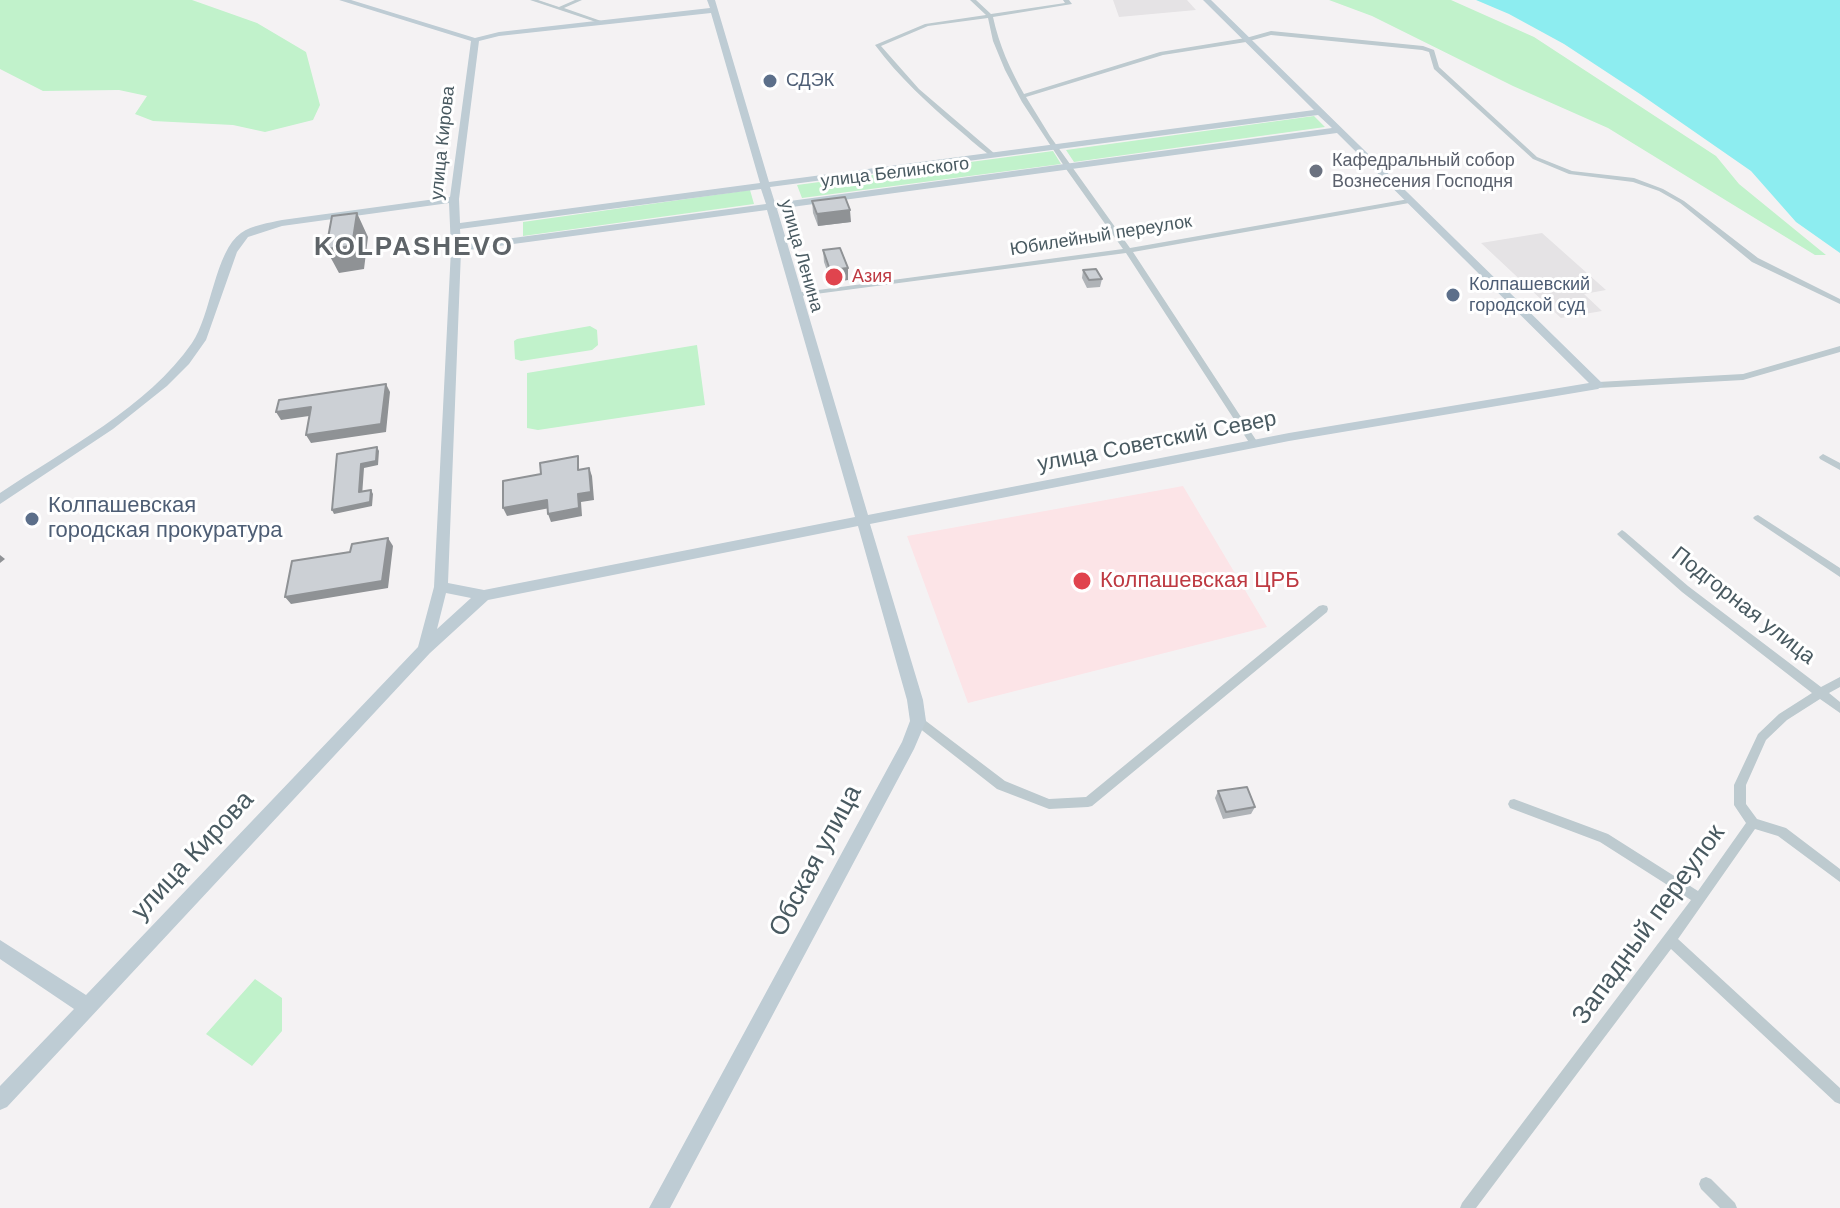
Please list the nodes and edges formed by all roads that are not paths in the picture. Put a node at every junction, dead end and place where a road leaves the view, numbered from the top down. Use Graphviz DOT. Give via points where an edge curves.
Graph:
graph roads {
  1 [pos="343,0"];
  2 [pos="533,0"];
  3 [pos="579,0"];
  4 [pos="973,0"];
  5 [pos="1066,0"];
  6 [pos="1207,0"];
  7 [pos="713,5"];
  8 [pos="561,8"];
  9 [pos="990,16"];
  10 [pos="601,22"];
  11 [pos="475,40"];
  12 [pos="1246,40"];
  13 [pos="1024,96"];
  14 [pos="1318,112"];
  15 [pos="1337,130"];
  16 [pos="1055,147"];
  17 [pos="993,155"];
  18 [pos="1069,166"];
  19 [pos="764,184"];
  20 [pos="454,199"];
  21 [pos="1409,201"];
  22 [pos="770,205"];
  23 [pos="457,226"];
  24 [pos="456,249"];
  25 [pos="1128,251"];
  26 [pos="796,295"];
  27 [pos="1840,302"];
  28 [pos="1840,349"];
  29 [pos="1598,385"];
  30 [pos="1255,445"];
  31 [pos="1823,457"];
  32 [pos="1840,467"];
  33 [pos="0,499"];
  34 [pos="1758,518"];
  35 [pos="861,521"];
  36 [pos="1622,534"];
  37 [pos="1840,573"];
  38 [pos="441,587"];
  39 [pos="484,595"];
  40 [pos="1323,609"];
  41 [pos="425,649"];
  42 [pos="1840,681"];
  43 [pos="1821,693"];
  44 [pos="1840,708"];
  45 [pos="918,721"];
  46 [pos="1514,804"];
  47 [pos="1753,823"];
  48 [pos="1840,876"];
  49 [pos="1700,899"];
  50 [pos="1670,940"];
  51 [pos="0,949"];
  52 [pos="86,1006"];
  53 [pos="1840,1097"];
  54 [pos="0,1100"];
  55 [pos="1706,1184"];
  56 [pos="659,1208"];
  57 [pos="1467,1208"];
  58 [pos="1730,1208"];
  1 -- 11 [label="street"];
  2 -- 8 [label="street"];
  3 -- 8 [label="street"];
  4 -- 9 [label="street"];
  5 -- 9 [label="street" via="1069,4"];
  6 -- 12 [label="street"];
  7 -- 10 [label="street"];
  7 -- 19 [label="street, улица Ленина"];
  8 -- 10 [label="street"];
  9 -- 13 [label="street" via="998,51"];
  9 -- 17 [label="street" via="927,25 878,45 934,107"];
  10 -- 11 [label="street"];
  11 -- 20 [label="street, улица Кирова"];
  12 -- 13 [label="street" via="1162,53"];
  12 -- 14 [label="street"];
  12 -- 27 [label="street" via="1271,33 1432,51 1436,68 1535,158 1571,173 1634,180 1661,190 1755,260"];
  13 -- 16 [label="street"];
  14 -- 15 [label="street"];
  14 -- 16 [label="street, улица Белинского"];
  15 -- 18 [label="street, улица Белинского"];
  15 -- 21 [label="street"];
  16 -- 17 [label="street, улица Белинского"];
  16 -- 18 [label="street"];
  17 -- 19 [label="street, улица Белинского"];
  18 -- 22 [label="street, улица Белинского"];
  18 -- 25 [label="street"];
  19 -- 22 [label="street, улица Ленина"];
  19 -- 23 [label="street, улица Белинского"];
  20 -- 23 [label="street, улица Кирова"];
  20 -- 33 [label="street" via="280,224 244,235 233,244 198,344 173,375"];
  21 -- 25 [label="street, Юбилейный переулок"];
  21 -- 29 [label="street"];
  22 -- 24 [label="street, улица Белинского"];
  22 -- 26 [label="street, улица Ленина"];
  23 -- 24 [label="street, улица Кирова"];
  24 -- 38 [label="street, улица Кирова"];
  25 -- 26 [label="street, Юбилейный переулок"];
  25 -- 30 [label="street"];
  26 -- 35 [label="street, улица Ленина"];
  28 -- 29 [label="street, улица Советский Север" via="1743,377"];
  29 -- 30 [label="street, улица Советский Север"];
  30 -- 35 [label="street, улица Советский Север"];
  31 -- 32 [label="street"];
  34 -- 37 [label="street"];
  35 -- 39 [label="street, улица Советский Север"];
  35 -- 45 [label="street"];
  36 -- 43 [label="street, Подгорная улица"];
  38 -- 39 [label="street"];
  38 -- 41 [label="street, улица Кирова"];
  39 -- 41 [label="street, улица Кирова"];
  40 -- 45 [label="street" via="1088,802 1049,804 1001,785"];
  41 -- 52 [label="street, улица Кирова"];
  42 -- 43 [label="street, Западный переулок"];
  43 -- 44 [label="street, Подгорная улица"];
  43 -- 47 [label="street, Западный переулок" via="1762,737 1740,785 1740,805"];
  45 -- 56 [label="street, Обская улица"];
  46 -- 49 [label="street" via="1604,838"];
  47 -- 48 [label="street" via="1782,832"];
  47 -- 49 [label="street, Западный переулок"];
  49 -- 50 [label="street, Западный переулок"];
  50 -- 53 [label="street"];
  50 -- 57 [label="street, Западный переулок"];
  51 -- 52 [label="street"];
  52 -- 54 [label="street, улица Кирова"];
  55 -- 58 [label="street"];
}
